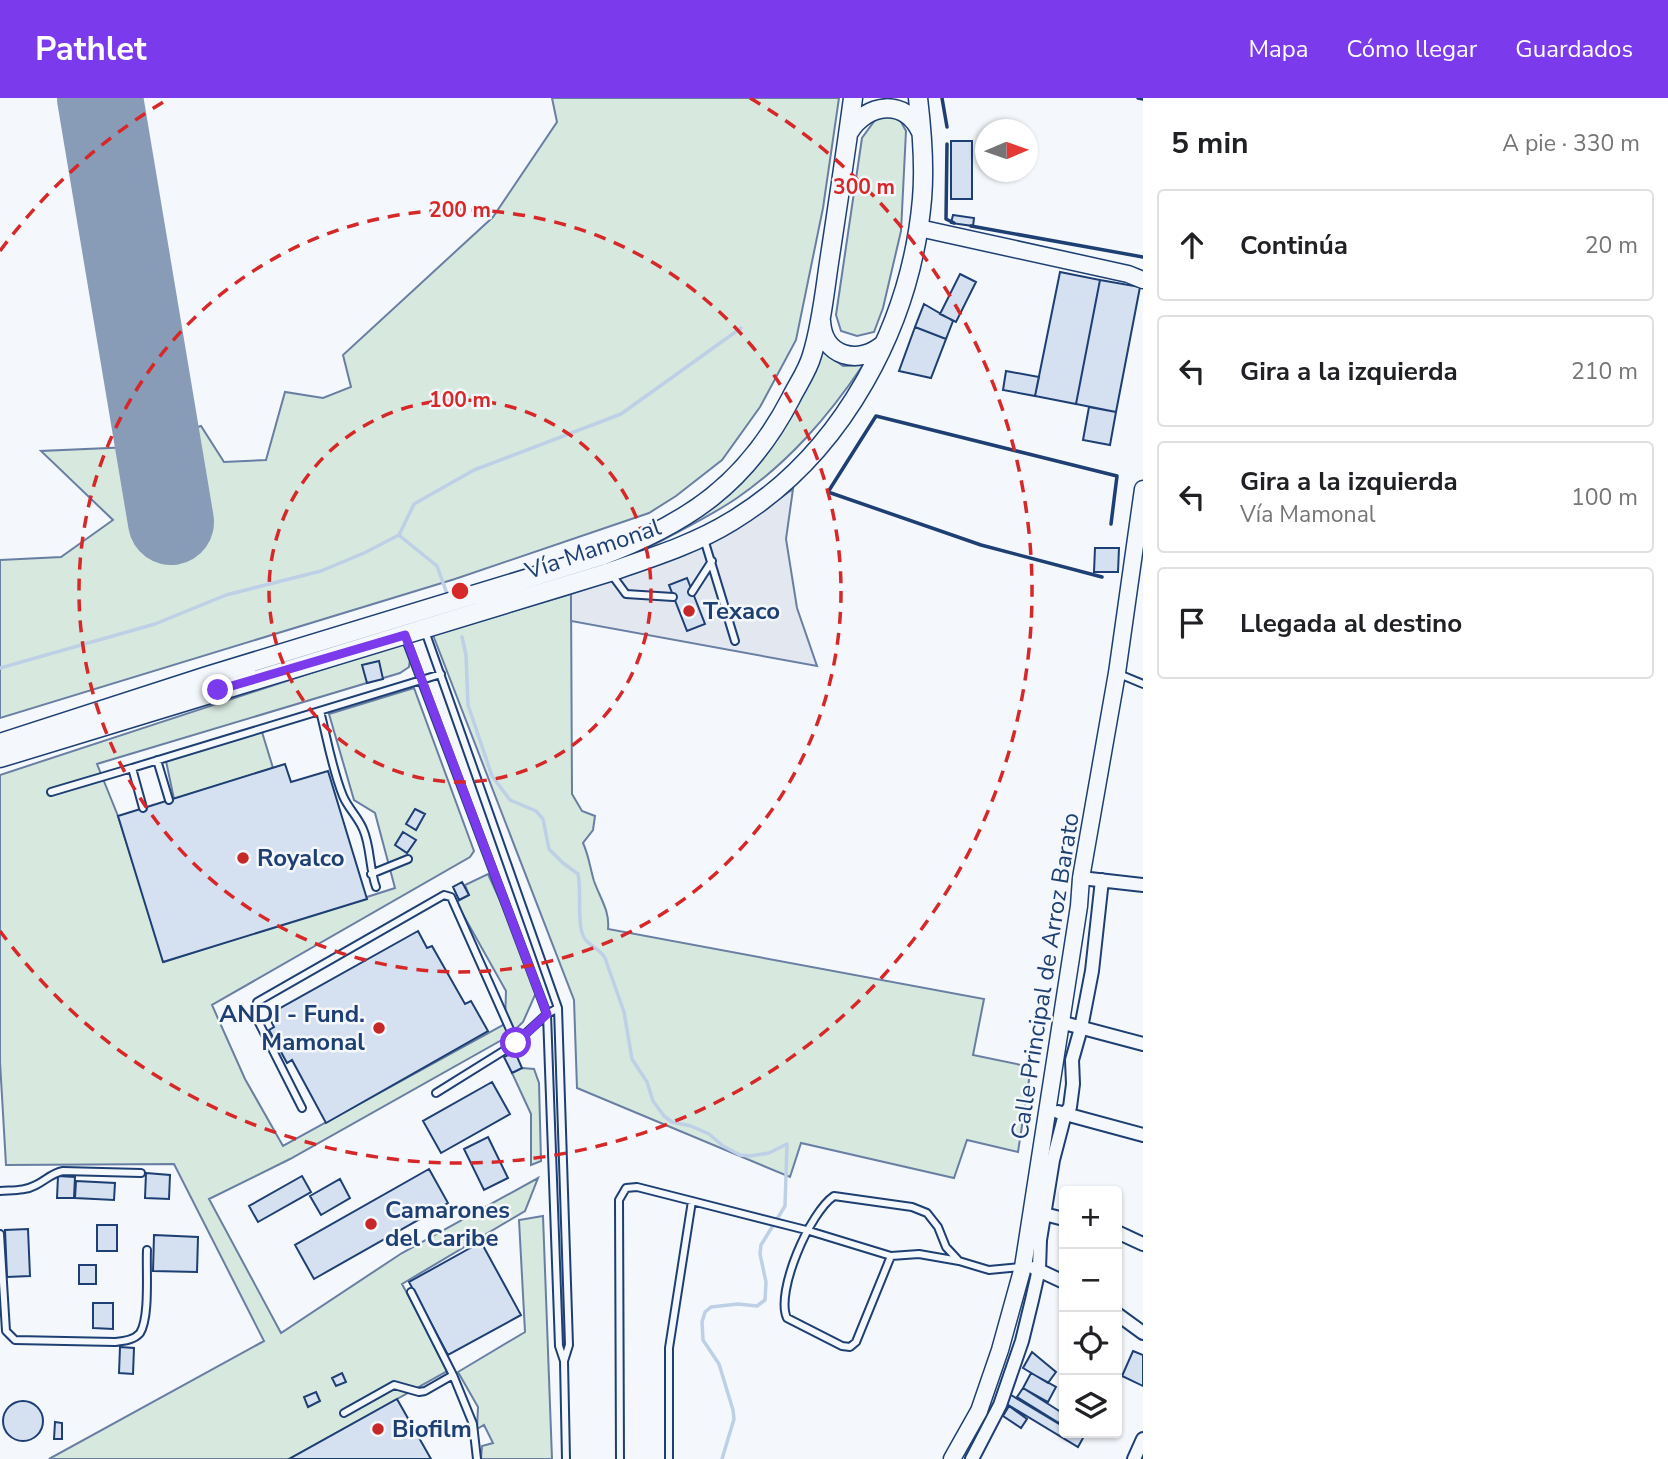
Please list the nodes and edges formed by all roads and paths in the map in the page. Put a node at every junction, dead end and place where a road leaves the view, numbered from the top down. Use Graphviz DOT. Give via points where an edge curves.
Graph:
graph roads {
  1 [pos="853,98"];
  2 [pos="918,98"];
  3 [pos="849,133"];
  4 [pos="922,135"];
  5 [pos="919,228"];
  6 [pos="1143,280"];
  7 [pos="821,315"];
  8 [pos="884,344"];
  9 [pos="1142,500"];
  10 [pos="702,536"];
  11 [pos="712,561"];
  12 [pos="610,572"];
  13 [pos="692,592"];
  14 [pos="673,597"];
  15 [pos="424,629"];
  16 [pos="405,635"];
  17 [pos="735,641"];
  18 [pos="1117,673"];
  19 [pos="441,674"];
  20 [pos="423,680"];
  21 [pos="1143,684"];
  22 [pos="320,711"];
  23 [pos="0,743"];
  24 [pos="0,758"];
  25 [pos="157,760"];
  26 [pos="132,768"];
  27 [pos="51,792"];
  28 [pos="169,800"];
  29 [pos="143,808"];
  30 [pos="505,854"];
  31 [pos="408,859"];
  32 [pos="489,862"];
  33 [pos="371,874"];
  34 [pos="1081,878"];
  35 [pos="1102,880"];
  36 [pos="1143,885"];
  37 [pos="376,887"];
  38 [pos="558,1008"];
  39 [pos="547,1014"];
  40 [pos="1060,1022"];
  41 [pos="1081,1028"];
  42 [pos="516,1043"];
  43 [pos="1143,1044"];
  44 [pos="436,1093"];
  45 [pos="302,1108"];
  46 [pos="1048,1110"];
  47 [pos="1065,1114"];
  48 [pos="1143,1135"];
  49 [pos="552,1139"];
  50 [pos="564,1139"];
  51 [pos="141,1173"];
  52 [pos="0,1191"];
  53 [pos="692,1200"];
  54 [pos="1038,1212"];
  55 [pos="1059,1218"];
  56 [pos="806,1230"];
  57 [pos="0,1234"];
  58 [pos="1122,1234"];
  59 [pos="1143,1244"];
  60 [pos="146,1250"];
  61 [pos="891,1256"];
  62 [pos="959,1261"];
  63 [pos="1031,1268"];
  64 [pos="1059,1280"];
  65 [pos="411,1292"];
  66 [pos="1122,1318"];
  67 [pos="1143,1333"];
  68 [pos="564,1361"];
  69 [pos="453,1375"];
  70 [pos="344,1413"];
  71 [pos="1143,1438"];
  72 [pos="477,1459"];
  73 [pos="566,1459"];
  74 [pos="620,1459"];
  75 [pos="669,1459"];
  76 [pos="952,1459"];
  77 [pos="972,1459"];
  78 [pos="1134,1459"];
  1 -- 3 [label="main road, Vía Mamonal"];
  2 -- 4 [label="main road, Vía Mamonal"];
  3 -- 4 [label="main road" via="861,116 891,108 911,117"];
  3 -- 7 [label="main road, Vía Mamonal"];
  4 -- 5 [label="main road, Vía Mamonal"];
  5 -- 6 [label="street"];
  5 -- 8 [label="main road, Vía Mamonal" via="911,268"];
  7 -- 8 [label="main road" via="825,338 841,354 864,356"];
  7 -- 23 [label="main road, Vía Mamonal" via="812,357 771,435 705,504 669,526 601,556"];
  8 -- 10 [label="main road, Vía Mamonal" via="855,399 808,460 732,522"];
  9 -- 18 [label="street, Calle Principal de Arroz Barato"];
  10 -- 11 [label="lane"];
  10 -- 12 [label="main road, Vía Mamonal"];
  11 -- 13 [label="lane"];
  11 -- 17 [label="lane"];
  12 -- 14 [label="lane" via="626,594"];
  12 -- 15 [label="main road, Vía Mamonal"];
  15 -- 16 [label="main road, Vía Mamonal"];
  15 -- 19 [label="lane"];
  16 -- 20 [label="lane"];
  16 -- 24 [label="main road, Vía Mamonal"];
  18 -- 21 [label="lane"];
  18 -- 34 [label="street, Calle Principal de Arroz Barato"];
  19 -- 20 [label="lane"];
  19 -- 30 [label="lane"];
  20 -- 22 [label="lane"];
  20 -- 32 [label="lane"];
  22 -- 25 [label="lane"];
  22 -- 33 [label="lane" via="342,793 368,843"];
  25 -- 26 [label="lane"];
  25 -- 28 [label="lane"];
  26 -- 27 [label="lane"];
  26 -- 29 [label="lane"];
  30 -- 32 [label="lane"];
  30 -- 38 [label="lane"];
  31 -- 33 [label="lane"];
  32 -- 39 [label="lane"];
  33 -- 37 [label="lane"];
  34 -- 35 [label="street"];
  34 -- 40 [label="street, Calle Principal de Arroz Barato"];
  35 -- 36 [label="street"];
  35 -- 41 [label="street"];
  38 -- 39 [label="lane"];
  38 -- 50 [label="lane"];
  39 -- 42 [label="lane"];
  39 -- 49 [label="lane"];
  40 -- 41 [label="street"];
  40 -- 46 [label="street, Calle Principal de Arroz Barato"];
  41 -- 43 [label="street"];
  41 -- 47 [label="street" via="1072,1060 1070,1107"];
  42 -- 44 [label="lane"];
  42 -- 45 [label="lane" via="450,897 444,895 257,1002 255,1015"];
  46 -- 47 [label="street"];
  46 -- 54 [label="street, Calle Principal de Arroz Barato"];
  47 -- 48 [label="street"];
  47 -- 54 [label="street"];
  49 -- 50 [label="lane"];
  49 -- 68 [label="lane" via="559,1346"];
  50 -- 68 [label="lane" via="569,1345"];
  51 -- 52 [label="lane" via="54,1172 24,1190"];
  53 -- 56 [label="lane"];
  53 -- 74 [label="lane" via="637,1187 626,1188 619,1200"];
  53 -- 75 [label="lane" via="669,1348"];
  54 -- 55 [label="street"];
  54 -- 63 [label="street, Calle Principal de Arroz Barato"];
  56 -- 61 [label="lane"];
  56 -- 61 [label="lane" via="785,1292 785,1313 842,1346 856,1342"];
  56 -- 62 [label="lane" via="834,1196 912,1207 927,1213"];
  57 -- 60 [label="lane" via="6,1331 15,1340 115,1342 139,1334 145,1320"];
  58 -- 59 [label="street"];
  61 -- 62 [label="lane" via="919,1254"];
  62 -- 63 [label="lane" via="989,1270"];
  63 -- 64 [label="street"];
  63 -- 76 [label="street, Calle Principal de Arroz Barato" via="979,1411"];
  63 -- 77 [label="street" via="1022,1341 1000,1405"];
  65 -- 69 [label="lane"];
  66 -- 67 [label="street"];
  68 -- 73 [label="lane"];
  69 -- 70 [label="lane" via="425,1391 394,1385"];
  69 -- 72 [label="lane" via="473,1424"];
  71 -- 78 [label="street"];
}
